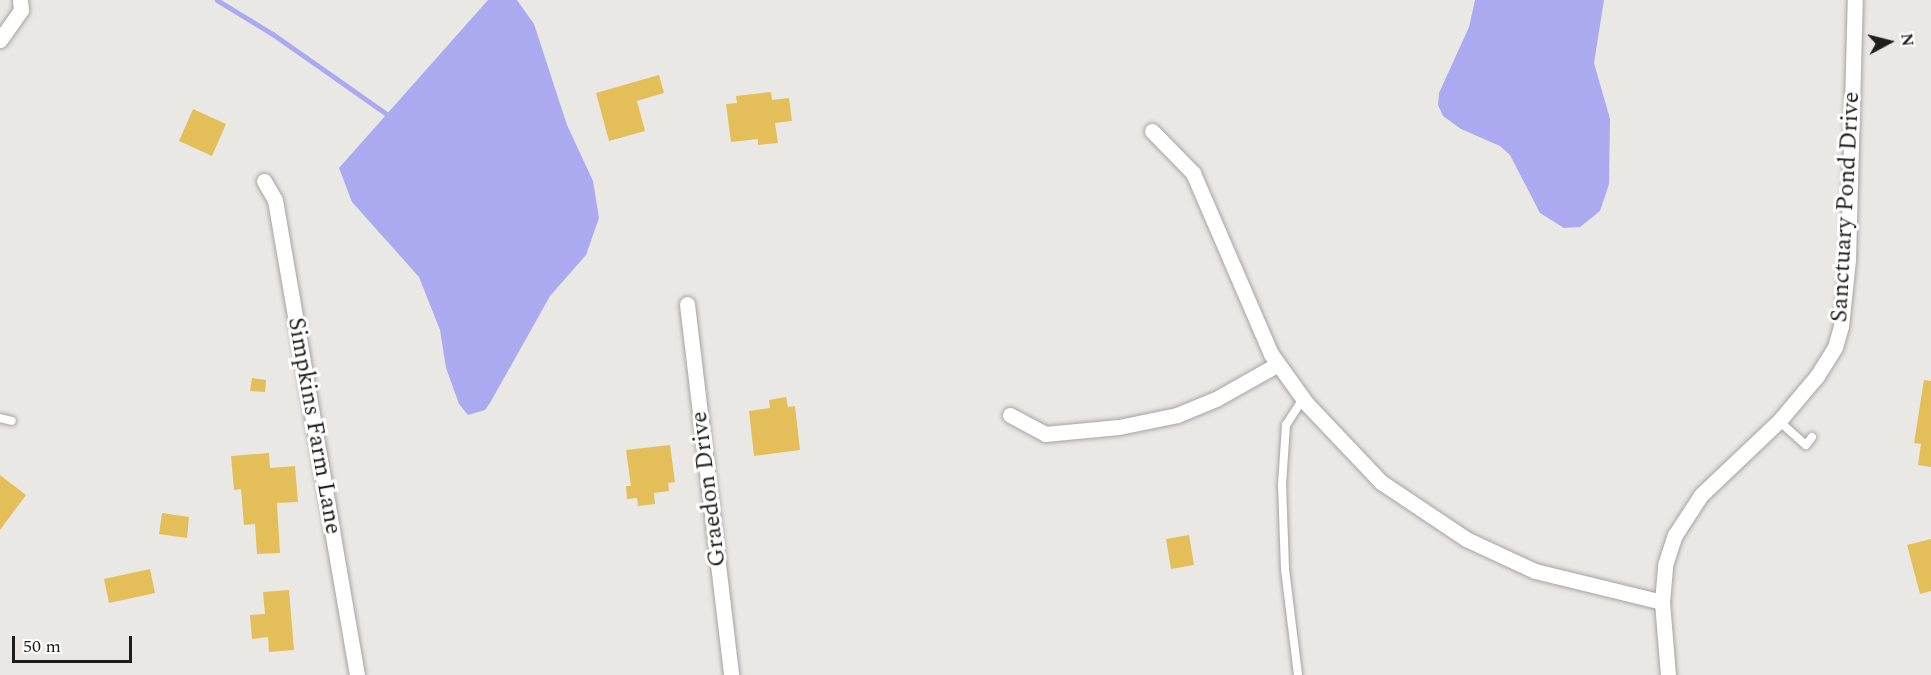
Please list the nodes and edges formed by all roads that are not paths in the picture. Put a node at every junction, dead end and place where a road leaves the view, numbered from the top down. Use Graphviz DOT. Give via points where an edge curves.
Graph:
graph roads {
  1 [pos="20,0"];
  2 [pos="1856,0"];
  3 [pos="0,40"];
  4 [pos="1152,131"];
  5 [pos="264,181"];
  6 [pos="687,304"];
  7 [pos="1278,364"];
  8 [pos="1303,399"];
  9 [pos="1010,415"];
  10 [pos="0,418"];
  11 [pos="1779,421"];
  12 [pos="12,422"];
  13 [pos="1812,437"];
  14 [pos="1662,602"];
  15 [pos="357,675"];
  16 [pos="731,675"];
  17 [pos="1298,675"];
  18 [pos="1668,675"];
  1 -- 3 [label="street" via="21,10"];
  2 -- 11 [label="street, Sanctuary Pond Drive" via="1848,259 1841,326 1835,347 1817,376"];
  4 -- 7 [label="street" via="1193,173"];
  5 -- 15 [label="street, Simpkins Farm Lane" via="275,200"];
  6 -- 16 [label="street, Graedon Drive"];
  7 -- 8 [label="street"];
  7 -- 9 [label="street" via="1216,399 1178,415 1119,427 1045,434"];
  8 -- 14 [label="street" via="1381,482 1466,539 1535,571"];
  8 -- 17 [label="lane" via="1286,425 1282,485 1285,569"];
  10 -- 12 [label="lane"];
  11 -- 13 [label="lane" via="1806,445"];
  11 -- 14 [label="street, Sanctuary Pond Drive" via="1695,505 1675,535 1665,565"];
  14 -- 18 [label="street, Sanctuary Pond Drive"];
}
